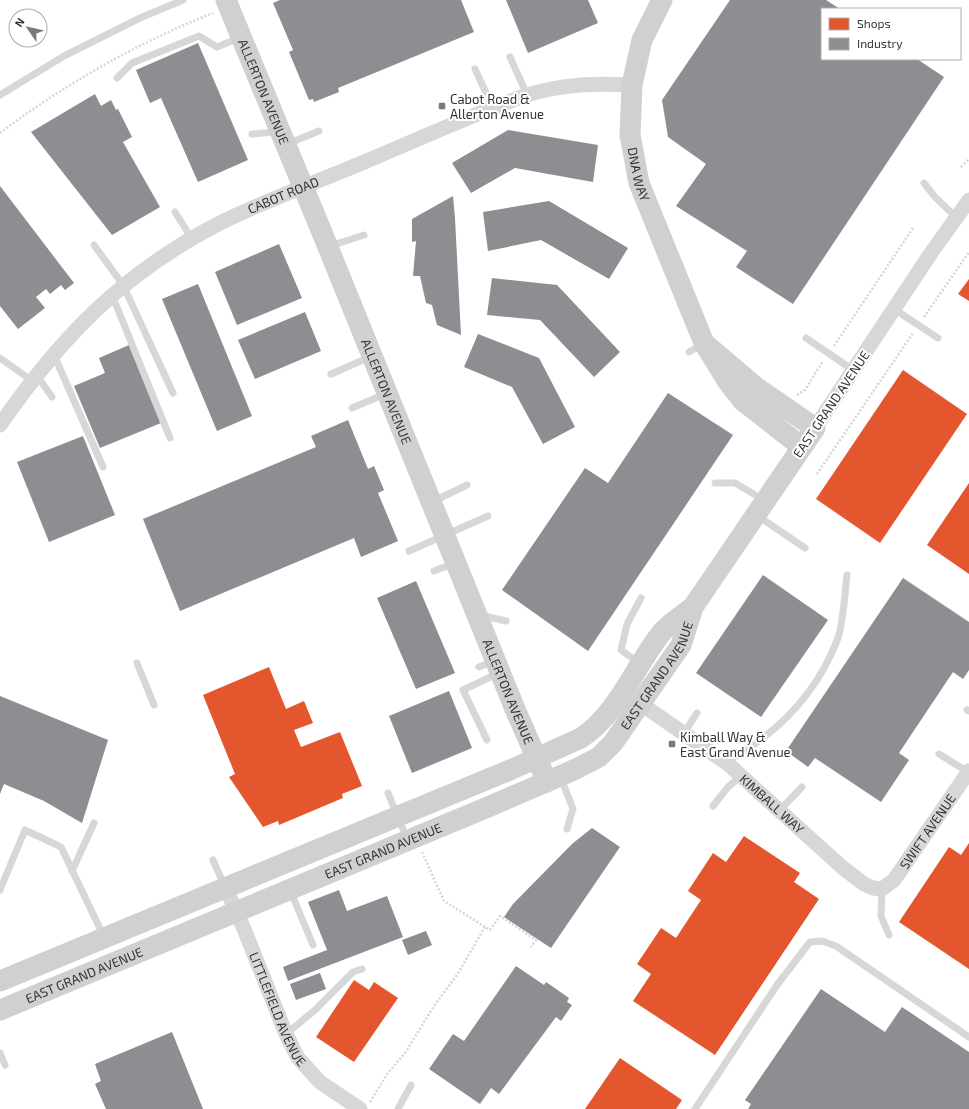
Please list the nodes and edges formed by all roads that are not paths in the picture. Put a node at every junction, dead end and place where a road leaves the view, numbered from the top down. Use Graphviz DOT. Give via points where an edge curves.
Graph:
graph roads {
  1 [pos="183,0"];
  2 [pos="662,0"];
  3 [pos="165,3"];
  4 [pos="227,4"];
  5 [pos="241,37"];
  6 [pos="510,57"];
  7 [pos="475,69"];
  8 [pos="117,78"];
  9 [pos="632,85"];
  10 [pos="0,95"];
  11 [pos="527,95"];
  12 [pos="493,108"];
  13 [pos="319,131"];
  14 [pos="252,134"];
  15 [pos="283,138"];
  16 [pos="924,183"];
  17 [pos="303,187"];
  18 [pos="969,200"];
  19 [pos="175,212"];
  20 [pos="956,217"];
  21 [pos="364,235"];
  22 [pos="192,238"];
  23 [pos="94,245"];
  24 [pos="328,247"];
  25 [pos="117,290"];
  26 [pos="894,309"];
  27 [pos="806,338"];
  28 [pos="938,338"];
  29 [pos="697,348"];
  30 [pos="54,353"];
  31 [pos="372,356"];
  32 [pos="0,358"];
  33 [pos="853,370"];
  34 [pos="331,374"];
  35 [pos="34,377"];
  36 [pos="173,393"];
  37 [pos="387,393"];
  38 [pos="52,397"];
  39 [pos="352,408"];
  40 [pos="0,425"];
  41 [pos="815,428"];
  42 [pos="170,438"];
  43 [pos="802,447"];
  44 [pos="103,467"];
  45 [pos="715,484"];
  46 [pos="467,486"];
  47 [pos="432,502"];
  48 [pos="761,508"];
  49 [pos="488,516"];
  50 [pos="446,536"];
  51 [pos="805,548"];
  52 [pos="409,551"];
  53 [pos="457,562"];
  54 [pos="434,571"];
  55 [pos="847,575"];
  56 [pos="641,598"];
  57 [pos="693,607"];
  58 [pos="478,614"];
  59 [pos="506,621"];
  60 [pos="138,663"];
  61 [pos="640,664"];
  62 [pos="492,666"];
  63 [pos="641,704"];
  64 [pos="154,705"];
  65 [pos="697,713"];
  66 [pos="684,733"];
  67 [pos="487,740"];
  68 [pos="939,754"];
  69 [pos="537,758"];
  70 [pos="726,762"];
  71 [pos="742,775"];
  72 [pos="967,777"];
  73 [pos="554,779"];
  74 [pos="802,787"];
  75 [pos="388,793"];
  76 [pos="713,806"];
  77 [pos="780,810"];
  78 [pos="398,816"];
  79 [pos="94,823"];
  80 [pos="567,829"];
  81 [pos="412,839"];
  82 [pos="213,860"];
  83 [pos="72,871"];
  84 [pos="225,887"];
  85 [pos="882,889"];
  86 [pos="0,890"];
  87 [pos="290,890"];
  88 [pos="237,912"];
  89 [pos="889,935"];
  90 [pos="104,938"];
  91 [pos="313,945"];
  92 [pos="362,969"];
  93 [pos="0,981"];
  94 [pos="0,1010"];
  95 [pos="286,1034"];
  96 [pos="969,1037"];
  97 [pos="0,1053"];
  98 [pos="5,1065"];
  99 [pos="411,1085"];
  100 [pos="365,1106"];
  101 [pos="398,1109"];
  102 [pos="696,1109"];
  1 -- 3 [label="lane"];
  2 -- 9 [label="main road, DNA WAY" via="642,40"];
  3 -- 10 [label="lane" via="64,56"];
  4 -- 5 [label="main road, ALLERTON AVENUE"];
  5 -- 8 [label="lane" via="218,46 199,36 132,63"];
  5 -- 15 [label="main road, ALLERTON AVENUE"];
  6 -- 11 [label="lane"];
  7 -- 12 [label="lane"];
  9 -- 11 [label="street, CABOT ROAD" via="584,84"];
  9 -- 29 [label="main road, DNA WAY" via="630,135 639,183"];
  11 -- 12 [label="street, CABOT ROAD"];
  12 -- 17 [label="street, CABOT ROAD"];
  13 -- 15 [label="lane"];
  14 -- 15 [label="lane"];
  15 -- 17 [label="main road, ALLERTON AVENUE"];
  16 -- 20 [label="lane"];
  17 -- 22 [label="street, CABOT ROAD"];
  17 -- 24 [label="main road, ALLERTON AVENUE"];
  18 -- 20 [label="street, EAST GRAND AVENUE"];
  19 -- 22 [label="lane"];
  20 -- 26 [label="street, EAST GRAND AVENUE"];
  21 -- 24 [label="lane"];
  22 -- 25 [label="street, CABOT ROAD"];
  23 -- 25 [label="lane"];
  24 -- 31 [label="main road, ALLERTON AVENUE"];
  25 -- 30 [label="street, CABOT ROAD" via="86,317"];
  25 -- 36 [label="lane"];
  25 -- 42 [label="lane"];
  26 -- 28 [label="lane"];
  26 -- 33 [label="street, EAST GRAND AVENUE"];
  27 -- 33 [label="lane"];
  29 -- 41 [label="main road, DNA WAY"];
  29 -- 43 [label="main road, DNA WAY" via="742,401"];
  30 -- 35 [label="street, CABOT ROAD"];
  30 -- 44 [label="lane"];
  31 -- 34 [label="lane"];
  31 -- 37 [label="main road, ALLERTON AVENUE"];
  32 -- 35 [label="lane"];
  33 -- 41 [label="street, EAST GRAND AVENUE"];
  35 -- 38 [label="lane"];
  35 -- 40 [label="street, CABOT ROAD"];
  37 -- 39 [label="lane"];
  37 -- 47 [label="main road, ALLERTON AVENUE"];
  41 -- 43 [label="main road, EAST GRAND AVENUE"];
  43 -- 48 [label="main road, EAST GRAND AVENUE"];
  45 -- 48 [label="lane" via="735,483"];
  46 -- 47 [label="lane"];
  47 -- 50 [label="main road, ALLERTON AVENUE"];
  48 -- 51 [label="lane"];
  48 -- 57 [label="main road, EAST GRAND AVENUE"];
  49 -- 50 [label="lane"];
  50 -- 52 [label="lane"];
  50 -- 53 [label="main road, ALLERTON AVENUE"];
  53 -- 54 [label="lane"];
  53 -- 58 [label="main road, ALLERTON AVENUE"];
  55 -- 70 [label="lane" via="838,638 822,671 802,702 782,724 752,748"];
  56 -- 61 [label="lane" via="627,624 621,650"];
  57 -- 61 [label="main road, EAST GRAND AVENUE" via="663,631"];
  57 -- 63 [label="main road, EAST GRAND AVENUE" via="681,645"];
  58 -- 59 [label="lane"];
  58 -- 62 [label="main road, ALLERTON AVENUE"];
  60 -- 64 [label="lane"];
  61 -- 69 [label="main road, EAST GRAND AVENUE" via="604,717 590,731"];
  62 -- 67 [label="lane" via="463,690"];
  62 -- 69 [label="main road, ALLERTON AVENUE"];
  63 -- 66 [label="street, KIMBALL WAY"];
  63 -- 73 [label="main road, EAST GRAND AVENUE" via="605,751 592,761"];
  65 -- 66 [label="lane"];
  66 -- 70 [label="street, KIMBALL WAY"];
  68 -- 72 [label="lane"];
  69 -- 73 [label="main road, ALLERTON AVENUE"];
  69 -- 78 [label="main road, EAST GRAND AVENUE"];
  70 -- 71 [label="street, KIMBALL WAY"];
  71 -- 76 [label="lane" via="728,787"];
  71 -- 77 [label="street, KIMBALL WAY"];
  72 -- 85 [label="street, SWIFT AVENUE" via="900,872"];
  73 -- 80 [label="lane" via="573,809"];
  73 -- 81 [label="main road, EAST GRAND AVENUE"];
  74 -- 77 [label="lane"];
  75 -- 78 [label="lane"];
  77 -- 85 [label="street, KIMBALL WAY" via="853,876 873,888"];
  78 -- 81 [label="lane"];
  78 -- 84 [label="main road, EAST GRAND AVENUE"];
  79 -- 83 [label="lane"];
  81 -- 87 [label="main road, EAST GRAND AVENUE"];
  82 -- 84 [label="lane"];
  83 -- 86 [label="lane" via="61,847 25,830"];
  83 -- 90 [label="lane"];
  84 -- 88 [label="street, LITTLEFIELD AVENUE"];
  84 -- 90 [label="main road, EAST GRAND AVENUE"];
  85 -- 89 [label="lane" via="881,916"];
  87 -- 88 [label="main road, EAST GRAND AVENUE"];
  87 -- 91 [label="lane"];
  88 -- 94 [label="main road, EAST GRAND AVENUE"];
  88 -- 95 [label="street, LITTLEFIELD AVENUE"];
  90 -- 93 [label="main road, EAST GRAND AVENUE"];
  92 -- 95 [label="lane" via="353,972 315,1010"];
  95 -- 100 [label="street, LITTLEFIELD AVENUE" via="298,1058 320,1082"];
  96 -- 102 [label="lane" via="836,946 822,941 810,942 777,985"];
  97 -- 98 [label="lane"];
  99 -- 101 [label="lane"];
}
